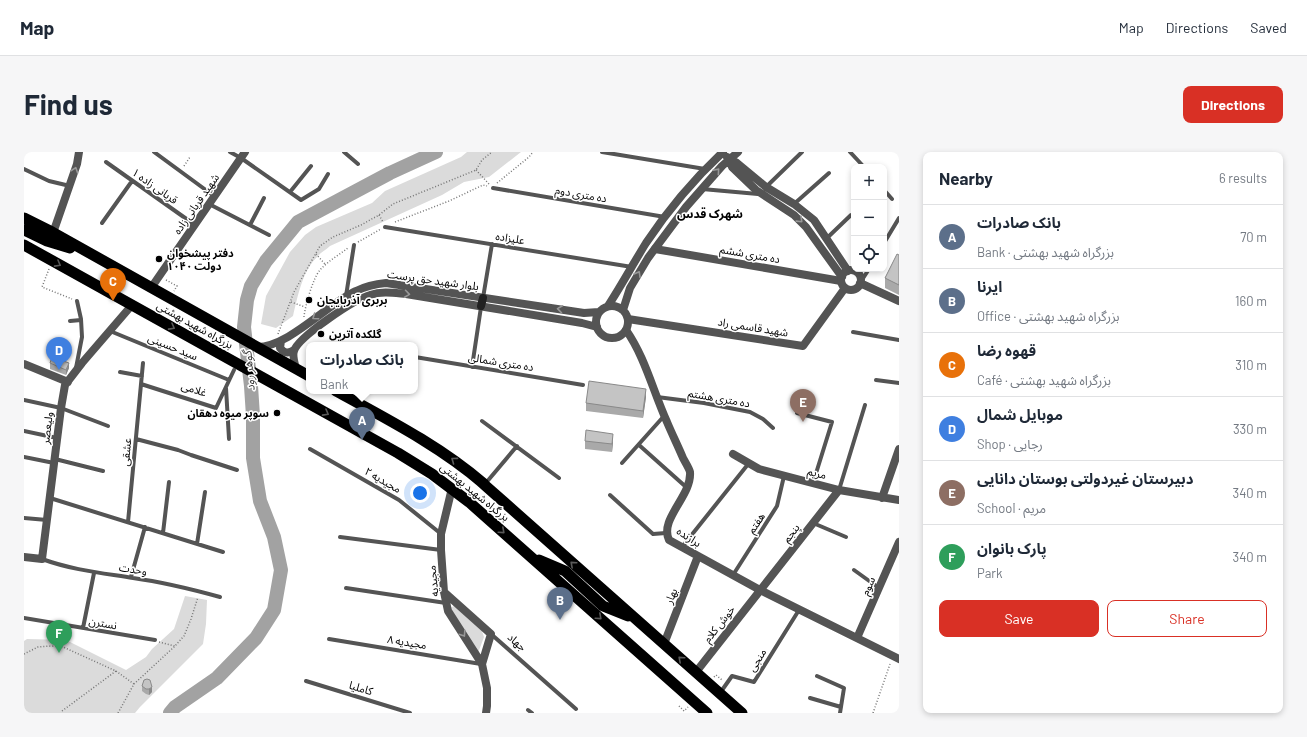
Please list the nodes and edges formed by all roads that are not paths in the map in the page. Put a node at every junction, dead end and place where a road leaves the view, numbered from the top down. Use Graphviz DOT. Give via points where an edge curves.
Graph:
graph roads {
  1 [pos="80,152"];
  2 [pos="154,152"];
  3 [pos="230,152"];
  4 [pos="344,152"];
  5 [pos="602,152"];
  6 [pos="723,152"];
  7 [pos="738,152"];
  8 [pos="802,152"];
  9 [pos="850,152"];
  10 [pos="631,154"];
  11 [pos="243,155"];
  12 [pos="729,160"];
  13 [pos="106,162"];
  14 [pos="358,164"];
  15 [pos="861,164"];
  16 [pos="311,166"];
  17 [pos="24,169"];
  18 [pos="705,169"];
  19 [pos="829,173"];
  20 [pos="328,174"];
  21 [pos="132,181"];
  22 [pos="70,186"];
  23 [pos="493,188"];
  24 [pos="702,189"];
  25 [pos="763,191"];
  26 [pos="290,192"];
  27 [pos="887,193"];
  28 [pos="214,196"];
  29 [pos="264,198"];
  30 [pos="892,199"];
  31 [pos="209,204"];
  32 [pos="794,204"];
  33 [pos="788,211"];
  34 [pos="851,215"];
  35 [pos="24,218"];
  36 [pos="665,218"];
  37 [pos="899,218"];
  38 [pos="102,223"];
  39 [pos="674,224"];
  40 [pos="195,225"];
  41 [pos="250,225"];
  42 [pos="385,227"];
  43 [pos="24,230"];
  44 [pos="53,233"];
  45 [pos="269,235"];
  46 [pos="827,238"];
  47 [pos="887,238"];
  48 [pos="354,244"];
  49 [pos="492,244"];
  50 [pos="24,245"];
  51 [pos="655,249"];
  52 [pos="91,254"];
  53 [pos="632,267"];
  54 [pos="848,271"];
  55 [pos="867,272"];
  56 [pos="843,282"];
  57 [pos="860,283"];
  58 [pos="151,288"];
  59 [pos="346,296"];
  60 [pos="77,301"];
  61 [pos="899,301"];
  62 [pos="482,302"];
  63 [pos="132,305"];
  64 [pos="608,306"];
  65 [pos="623,310"];
  66 [pos="599,312"];
  67 [pos="628,319"];
  68 [pos="81,320"];
  69 [pos="70,321"];
  70 [pos="597,327"];
  71 [pos="626,330"];
  72 [pos="110,331"];
  73 [pos="853,332"];
  74 [pos="899,340"];
  75 [pos="277,342"];
  76 [pos="257,347"];
  77 [pos="294,350"];
  78 [pos="418,358"];
  79 [pos="143,363"];
  80 [pos="24,364"];
  81 [pos="234,365"];
  82 [pos="472,367"];
  83 [pos="296,369"];
  84 [pos="75,372"];
  85 [pos="120,372"];
  86 [pos="306,374"];
  87 [pos="142,376"];
  88 [pos="229,380"];
  89 [pos="876,380"];
  90 [pos="68,382"];
  91 [pos="899,383"];
  92 [pos="141,384"];
  93 [pos="583,384"];
  94 [pos="226,387"];
  95 [pos="341,394"];
  96 [pos="657,397"];
  97 [pos="24,400"];
  98 [pos="865,405"];
  99 [pos="61,408"];
  100 [pos="797,413"];
  101 [pos="664,416"];
  102 [pos="482,421"];
  103 [pos="108,426"];
  104 [pos="773,428"];
  105 [pos="24,431"];
  106 [pos="57,438"];
  107 [pos="229,439"];
  108 [pos="136,440"];
  109 [pos="639,445"];
  110 [pos="517,446"];
  111 [pos="310,448"];
  112 [pos="899,449"];
  113 [pos="733,454"];
  114 [pos="24,457"];
  115 [pos="55,461"];
  116 [pos="622,463"];
  117 [pos="749,463"];
  118 [pos="237,470"];
  119 [pos="103,471"];
  120 [pos="784,476"];
  121 [pos="559,478"];
  122 [pos="169,482"];
  123 [pos="482,482"];
  124 [pos="813,484"];
  125 [pos="686,487"];
  126 [pos="452,488"];
  127 [pos="839,490"];
  128 [pos="205,492"];
  129 [pos="610,495"];
  130 [pos="50,498"];
  131 [pos="882,498"];
  132 [pos="899,500"];
  133 [pos="24,518"];
  134 [pos="47,520"];
  135 [pos="128,522"];
  136 [pos="813,523"];
  137 [pos="145,527"];
  138 [pos="163,533"];
  139 [pos="666,533"];
  140 [pos="441,534"];
  141 [pos="340,536"];
  142 [pos="846,537"];
  143 [pos="899,542"];
  144 [pos="197,544"];
  145 [pos="682,547"];
  146 [pos="441,550"];
  147 [pos="223,552"];
  148 [pos="698,556"];
  149 [pos="24,557"];
  150 [pos="531,557"];
  151 [pos="42,559"];
  152 [pos="854,570"];
  153 [pos="94,573"];
  154 [pos="732,575"];
  155 [pos="131,578"];
  156 [pos="594,582"];
  157 [pos="346,588"];
  158 [pos="879,588"];
  159 [pos="586,590"];
  160 [pos="760,590"];
  161 [pos="444,592"];
  162 [pos="220,597"];
  163 [pos="578,599"];
  164 [pos="446,603"];
  165 [pos="799,610"];
  166 [pos="24,618"];
  167 [pos="636,619"];
  168 [pos="83,628"];
  169 [pos="491,634"];
  170 [pos="857,638"];
  171 [pos="330,639"];
  172 [pos="155,640"];
  173 [pos="664,644"];
  174 [pos="896,658"];
  175 [pos="482,664"];
  176 [pos="696,672"];
  177 [pos="817,676"];
  178 [pos="306,681"];
  179 [pos="723,689"];
  180 [pos="810,698"];
  181 [pos="841,707"];
  182 [pos="576,708"];
  183 [pos="528,710"];
  184 [pos="738,710"];
  185 [pos="410,713"];
  186 [pos="486,713"];
  187 [pos="532,713"];
  188 [pos="707,713"];
  189 [pos="752,713"];
  190 [pos="840,713"];
  22 -- 1 [label="street, one-way"];
  2 -- 28 [label="lane"];
  3 -- 11 [label="lane"];
  4 -- 14 [label="lane"];
  5 -- 10 [label="lane"];
  6 -- 12 [label="street"];
  6 -- 18 [label="street"];
  7 -- 12 [label="street"];
  8 -- 25 [label="lane"];
  9 -- 15 [label="lane"];
  10 -- 18 [label="lane"];
  11 -- 26 [label="lane"];
  11 -- 28 [label="street, شهید قربانی زاده"];
  24 -- 12 [label="street, one-way"];
  12 -- 25 [label="street" via="732,167"];
  13 -- 21 [label="lane, قربانی زاده ۱"];
  16 -- 26 [label="lane"];
  17 -- 22 [label="lane" via="49,181"];
  18 -- 36 [label="street"];
  19 -- 32 [label="lane"];
  20 -- 26 [label="lane" via="319,189 301,200"];
  21 -- 38 [label="lane"];
  21 -- 40 [label="lane, قربانی زاده ۱"];
  22 -- 44 [label="street"];
  23 -- 36 [label="lane, ده متری دوم"];
  24 -- 25 [label="lane"];
  24 -- 39 [label="street"];
  25 -- 32 [label="street"];
  25 -- 33 [label="street"];
  27 -- 30 [label="lane"];
  28 -- 31 [label="street, شهید قربانی زاده"];
  29 -- 41 [label="lane"];
  31 -- 40 [label="street, شهید قربانی زاده"];
  31 -- 41 [label="lane"];
  32 -- 33 [label="street"];
  32 -- 46 [label="street" via="814,220"];
  33 -- 56 [label="street, one-way" via="806,226"];
  34 -- 46 [label="lane"];
  35 -- 44 [label="highway, بزرگراه شهید بهشتی"];
  36 -- 39 [label="street"];
  36 -- 53 [label="street"];
  37 -- 47 [label="lane"];
  39 -- 51 [label="street"];
  40 -- 58 [label="street, شهید قربانی زاده"];
  41 -- 45 [label="lane"];
  42 -- 49 [label="lane, علیزاده"];
  43 -- 52 [label="highway" via="47,241"];
  44 -- 52 [label="highway, بزرگراه شهید بهشتی"];
  46 -- 54 [label="street"];
  48 -- 59 [label="lane"];
  49 -- 53 [label="lane, علیزاده"];
  49 -- 62 [label="lane"];
  50 -- 63 [label="highway, بزرگراه شهید بهشتی, one-way"];
  51 -- 56 [label="street, ده متری ششم"];
  65 -- 51 [label="street, one-way" via="630,288"];
  52 -- 58 [label="highway, بزرگراه شهید بهشتی"];
  53 -- 64 [label="street"];
  54 -- 56 [label="street" via="844,273"];
  54 -- 57 [label="street" via="854,271 859,275"];
  55 -- 57 [label="lane"];
  56 -- 57 [label="street" via="851,290 857,288"];
  56 -- 67 [label="street, شهید قاسمی راد" via="803,346"];
  57 -- 61 [label="street"];
  58 -- 76 [label="highway, بزرگراه شهید بهشتی"];
  59 -- 62 [label="street, بلوار شهید حق پرست" via="357,290 386,283"];
  59 -- 75 [label="street, بلوار شهید حق پرست, one-way"];
  60 -- 68 [label="lane"];
  66 -- 62 [label="street, بلوار شهید حق پرست, one-way" via="584,313"];
  62 -- 70 [label="street, بلوار شهید حق پرست"];
  77 -- 62 [label="street, بلوار شهید حق پرست, one-way" via="341,309 369,295 384,292"];
  62 -- 82 [label="lane"];
  63 -- 72 [label="street, ولیعصر"];
  63 -- 81 [label="highway, بزرگراه شهید بهشتی, one-way"];
  64 -- 65 [label="street"];
  64 -- 66 [label="street"];
  65 -- 67 [label="street"];
  66 -- 70 [label="street" via="596,316"];
  67 -- 71 [label="street"];
  68 -- 69 [label="lane"];
  68 -- 84 [label="lane" via="82,337"];
  70 -- 71 [label="street" via="603,335 613,338"];
  71 -- 96 [label="street, برازنده" via="633,339"];
  72 -- 84 [label="street, ولیعصر"];
  72 -- 88 [label="lane, سید حسینی"];
  73 -- 74 [label="lane"];
  75 -- 76 [label="street, بلوار شهید حق پرست"];
  75 -- 77 [label="street" via="286,353"];
  76 -- 83 [label="highway, بزرگراه شهید بهشتی"];
  77 -- 83 [label="street"];
  78 -- 82 [label="lane, ده متری شمالی"];
  79 -- 87 [label="lane, عشقی"];
  80 -- 90 [label="street"];
  81 -- 88 [label="lane, غلامی"];
  81 -- 126 [label="highway, بزرگراه شهید بهشتی, one-way" via="416,463"];
  82 -- 93 [label="lane, ده متری شمالی"];
  83 -- 86 [label="highway, بزرگراه شهید بهشتی"];
  84 -- 90 [label="street, ولیعصر"];
  85 -- 87 [label="lane"];
  87 -- 92 [label="lane, عشقی"];
  88 -- 94 [label="lane, غلامی"];
  89 -- 91 [label="lane"];
  90 -- 99 [label="street, ولیعصر" via="65,385"];
  92 -- 94 [label="lane, غلامی" via="216,408"];
  92 -- 108 [label="lane, عشقی"];
  94 -- 107 [label="lane"];
  123 -- 95 [label="highway, بزرگراه شهید بهشتی, one-way" via="432,445"];
  96 -- 101 [label="street, برازنده"];
  96 -- 104 [label="lane, ده متری هشتم" via="750,412"];
  97 -- 99 [label="lane"];
  98 -- 127 [label="lane"];
  99 -- 103 [label="lane"];
  99 -- 106 [label="street, ولیعصر"];
  100 -- 124 [label="lane" via="832,422"];
  101 -- 109 [label="lane"];
  101 -- 125 [label="street, برازنده" via="690,472"];
  102 -- 110 [label="lane"];
  105 -- 106 [label="lane"];
  106 -- 115 [label="street, ولیعصر"];
  108 -- 118 [label="lane" via="178,450"];
  108 -- 135 [label="lane, عشقی"];
  109 -- 116 [label="lane"];
  109 -- 125 [label="lane"];
  110 -- 121 [label="lane"];
  110 -- 123 [label="lane"];
  111 -- 140 [label="lane, مجیدیه ۲" via="399,500"];
  112 -- 131 [label="street"];
  113 -- 117 [label="street, مریم"];
  114 -- 115 [label="lane"];
  115 -- 119 [label="lane"];
  115 -- 130 [label="street, ولیعصر"];
  117 -- 120 [label="street, مریم" via="759,469"];
  117 -- 145 [label="lane"];
  120 -- 124 [label="street, مریم"];
  120 -- 154 [label="lane, هفتم" via="777,506"];
  122 -- 138 [label="lane"];
  156 -- 123 [label="highway, بزرگراه شهید بهشتی, one-way"];
  124 -- 127 [label="street, مریم"];
  125 -- 139 [label="street, برازنده" via="667,525"];
  126 -- 140 [label="street, مجیدیه"];
  126 -- 150 [label="highway, بزرگراه شهید بهشتی, one-way"];
  127 -- 131 [label="street, مریم"];
  127 -- 136 [label="street, پنجم"];
  128 -- 144 [label="lane"];
  129 -- 139 [label="lane" via="653,534"];
  130 -- 134 [label="street, ولیعصر"];
  130 -- 135 [label="lane"];
  131 -- 132 [label="street, مریم"];
  133 -- 134 [label="lane"];
  134 -- 151 [label="street, ولیعصر"];
  135 -- 137 [label="lane"];
  136 -- 142 [label="lane"];
  136 -- 160 [label="street, پنجم"];
  137 -- 138 [label="lane"];
  137 -- 155 [label="lane"];
  138 -- 144 [label="lane"];
  139 -- 145 [label="street, برازنده" via="669,540"];
  140 -- 146 [label="street, مجیدیه"];
  141 -- 146 [label="lane"];
  143 -- 158 [label="street, سوم"];
  144 -- 147 [label="lane"];
  145 -- 148 [label="street, برازنده"];
  146 -- 161 [label="street, مجیدیه"];
  148 -- 154 [label="street, برازنده"];
  148 -- 173 [label="street, بهار"];
  149 -- 151 [label="street"];
  150 -- 159 [label="highway" via="564,570"];
  150 -- 163 [label="highway, بزرگراه شهید بهشتی"];
  151 -- 153 [label="lane, وحدت"];
  152 -- 158 [label="lane"];
  153 -- 155 [label="lane, وحدت"];
  153 -- 168 [label="lane"];
  154 -- 160 [label="street, برازنده"];
  155 -- 162 [label="lane, وحدت"];
  156 -- 159 [label="highway"];
  156 -- 167 [label="highway, بزرگراه شهید بهشتی"];
  157 -- 164 [label="lane"];
  158 -- 170 [label="street, سوم"];
  159 -- 163 [label="highway"];
  159 -- 167 [label="highway" via="603,606"];
  160 -- 165 [label="street, برازنده"];
  160 -- 176 [label="street, خوش کلام"];
  161 -- 164 [label="street, مجیدیه"];
  161 -- 169 [label="street, جهاد"];
  163 -- 188 [label="highway, بزرگراه شهید بهشتی, one-way"];
  164 -- 175 [label="street, مجیدیه, one-way" via="448,611"];
  165 -- 170 [label="street, برازنده"];
  165 -- 179 [label="lane, منجی" via="754,682 732,676"];
  166 -- 168 [label="lane, نسترن"];
  167 -- 173 [label="highway, بزرگراه شهید بهشتی"];
  168 -- 172 [label="lane, نسترن"];
  169 -- 175 [label="street"];
  169 -- 182 [label="lane, جهاد"];
  170 -- 174 [label="street, برازنده"];
  171 -- 175 [label="lane, مجیدیه ۸"];
  176 -- 173 [label="highway, بزرگراه شهید بهشتی, one-way"];
  175 -- 186 [label="street" via="487,688"];
  176 -- 179 [label="highway, بزرگراه شهید بهشتی"];
  177 -- 181 [label="lane" via="844,688"];
  178 -- 185 [label="lane, کاملیا"];
  179 -- 184 [label="highway, بزرگراه شهید بهشتی"];
  180 -- 181 [label="lane"];
  181 -- 190 [label="lane"];
  183 -- 187 [label="lane"];
  184 -- 189 [label="highway"];
}
